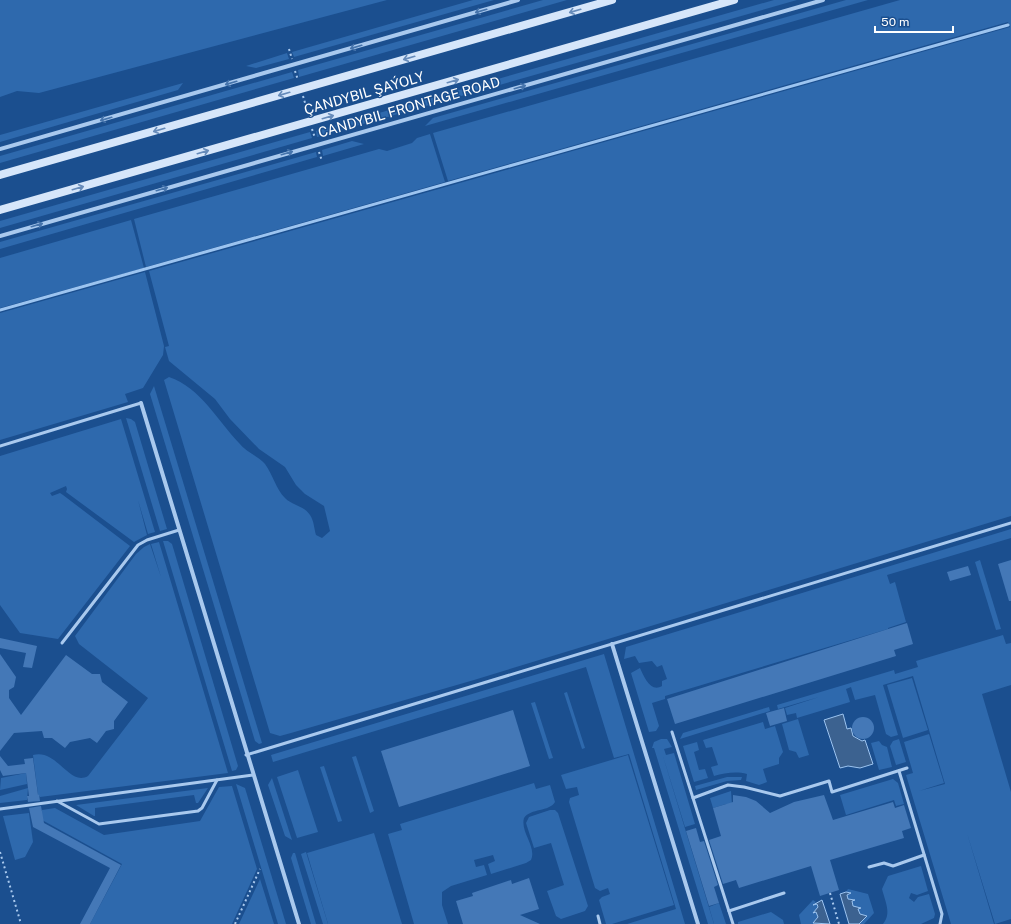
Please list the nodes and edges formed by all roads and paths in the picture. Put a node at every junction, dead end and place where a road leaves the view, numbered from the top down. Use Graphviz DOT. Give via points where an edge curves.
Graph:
graph roads {
  1 [pos="518,0"];
  2 [pos="612,0"];
  3 [pos="734,0"];
  4 [pos="824,0"];
  5 [pos="289,49"];
  6 [pos="293,65"];
  7 [pos="301,90"];
  8 [pos="310,122"];
  9 [pos="317,145"];
  10 [pos="0,149"];
  11 [pos="322,161"];
  12 [pos="0,175"];
  13 [pos="0,210"];
  14 [pos="0,236"];
  15 [pos="141,403"];
  16 [pos="0,446"];
  17 [pos="1011,523"];
  18 [pos="179,530"];
  19 [pos="62,643"];
  20 [pos="612,644"];
  21 [pos="672,732"];
  22 [pos="246,755"];
  23 [pos="908,768"];
  24 [pos="899,771"];
  25 [pos="253,775"];
  26 [pos="218,780"];
  27 [pos="693,798"];
  28 [pos="58,801"];
  29 [pos="0,809"];
  30 [pos="0,852"];
  31 [pos="924,856"];
  32 [pos="869,867"];
  33 [pos="260,869"];
  34 [pos="830,892"];
  35 [pos="784,893"];
  36 [pos="729,911"];
  37 [pos="598,916"];
  38 [pos="21,924"];
  39 [pos="234,924"];
  40 [pos="299,924"];
  41 [pos="600,924"];
  42 [pos="698,924"];
  43 [pos="733,924"];
  44 [pos="839,924"];
  45 [pos="940,924"];
  1 -- 6 [label="street, one-way"];
  2 -- 7 [label="main road, ÇANDYBIL ŞAÝOLY, one-way"];
  8 -- 3 [label="main road, ÇANDYBIL ŞAÝOLY, one-way"];
  9 -- 4 [label="street, CANDYBIL FRONTAGE ROAD, one-way"];
  5 -- 6 [label="path"];
  6 -- 7 [label="path"];
  6 -- 10 [label="street, one-way"];
  7 -- 8 [label="path"];
  7 -- 12 [label="main road, ÇANDYBIL ŞAÝOLY, one-way"];
  8 -- 9 [label="path"];
  13 -- 8 [label="main road, ÇANDYBIL ŞAÝOLY, one-way"];
  9 -- 11 [label="path"];
  14 -- 9 [label="street, CANDYBIL FRONTAGE ROAD, one-way"];
  15 -- 16 [label="lane"];
  15 -- 18 [label="street"];
  17 -- 20 [label="lane"];
  18 -- 19 [label="lane" via="138,545"];
  18 -- 22 [label="street"];
  20 -- 22 [label="lane"];
  20 -- 42 [label="street"];
  21 -- 27 [label="lane"];
  22 -- 25 [label="street"];
  23 -- 24 [label="lane"];
  24 -- 27 [label="lane" via="832,792 829,781 780,796 744,786 728,785"];
  24 -- 31 [label="lane"];
  25 -- 26 [label="lane"];
  25 -- 40 [label="street"];
  26 -- 28 [label="lane"];
  26 -- 28 [label="lane" via="198,811 107,823 95,823"];
  27 -- 36 [label="lane"];
  28 -- 29 [label="lane"];
  30 -- 38 [label="path"];
  31 -- 32 [label="lane" via="893,866 884,862"];
  31 -- 45 [label="lane" via="942,914"];
  33 -- 39 [label="path"];
  34 -- 44 [label="path"];
  35 -- 36 [label="lane"];
  36 -- 43 [label="lane"];
  37 -- 41 [label="lane"];
}
